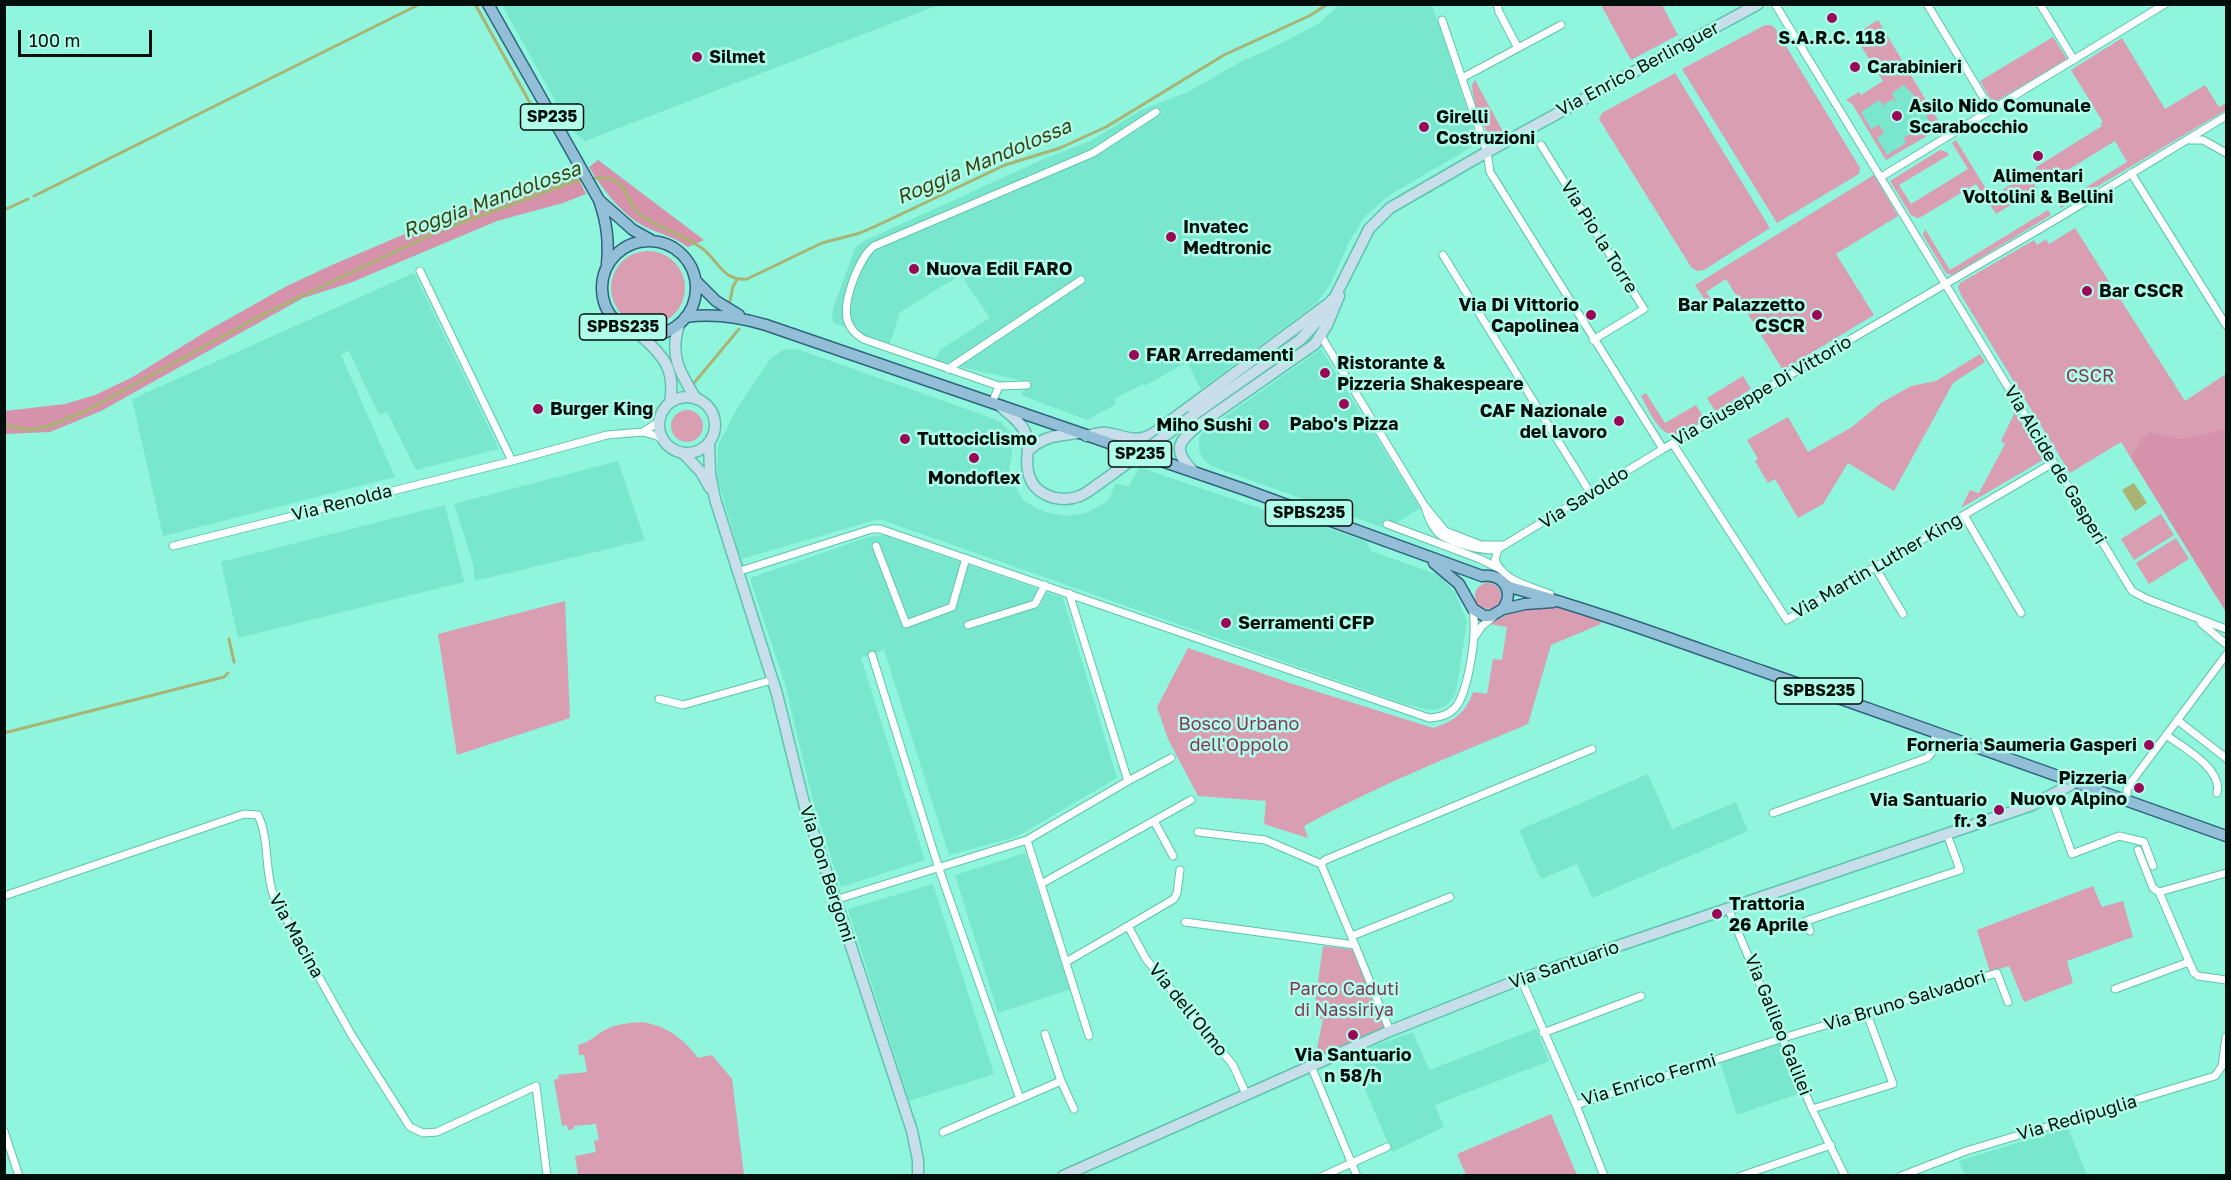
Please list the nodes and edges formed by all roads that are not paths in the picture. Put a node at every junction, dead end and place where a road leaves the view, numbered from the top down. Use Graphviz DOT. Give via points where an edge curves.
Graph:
graph roads {
  1 [pos="488,4"];
  2 [pos="1497,4"];
  3 [pos="1758,4"];
  4 [pos="1775,4"];
  5 [pos="1927,4"];
  6 [pos="2040,4"];
  7 [pos="2165,4"];
  8 [pos="2154,7"];
  9 [pos="1442,20"];
  10 [pos="1561,25"];
  11 [pos="1518,48"];
  12 [pos="2074,60"];
  13 [pos="1462,78"];
  14 [pos="1991,110"];
  15 [pos="1156,112"];
  16 [pos="2226,116"];
  17 [pos="2187,140"];
  18 [pos="1541,145"];
  19 [pos="1487,152"];
  20 [pos="2226,153"];
  21 [pos="582,170"];
  22 [pos="2132,173"];
  23 [pos="1881,177"];
  24 [pos="599,200"];
  25 [pos="651,241"];
  26 [pos="1443,255"];
  27 [pos="608,264"];
  28 [pos="420,271"];
  29 [pos="1081,280"];
  30 [pos="696,281"];
  31 [pos="1946,284"];
  32 [pos="1341,288"];
  33 [pos="683,321"];
  34 [pos="750,321"];
  35 [pos="1311,322"];
  36 [pos="2226,326"];
  37 [pos="1295,330"];
  38 [pos="639,334"];
  39 [pos="1321,336"];
  40 [pos="1593,340"];
  41 [pos="948,369"];
  42 [pos="1248,375"];
  43 [pos="1027,385"];
  44 [pos="999,386"];
  45 [pos="696,399"];
  46 [pos="670,403"];
  47 [pos="996,404"];
  48 [pos="660,418"];
  49 [pos="643,432"];
  50 [pos="1082,434"];
  51 [pos="663,440"];
  52 [pos="709,442"];
  53 [pos="1673,444"];
  54 [pos="1030,449"];
  55 [pos="1663,449"];
  56 [pos="683,453"];
  57 [pos="512,461"];
  58 [pos="2054,463"];
  59 [pos="1194,472"];
  60 [pos="1591,494"];
  61 [pos="715,499"];
  62 [pos="1424,505"];
  63 [pos="1964,515"];
  64 [pos="1387,524"];
  65 [pos="1505,545"];
  66 [pos="173,546"];
  67 [pos="876,546"];
  68 [pos="1498,549"];
  69 [pos="1424,555"];
  70 [pos="966,558"];
  71 [pos="1875,567"];
  72 [pos="1500,569"];
  73 [pos="737,572"];
  74 [pos="1482,576"];
  75 [pos="1045,585"];
  76 [pos="1506,586"];
  77 [pos="1069,593"];
  78 [pos="1469,601"];
  79 [pos="1562,602"];
  80 [pos="1575,606"];
  81 [pos="1500,612"];
  82 [pos="2021,613"];
  83 [pos="1903,614"];
  84 [pos="2189,616"];
  85 [pos="968,625"];
  86 [pos="2226,629"];
  87 [pos="1475,637"];
  88 [pos="2224,640"];
  89 [pos="872,655"];
  90 [pos="2226,655"];
  91 [pos="772,680"];
  92 [pos="659,699"];
  93 [pos="2177,720"];
  94 [pos="1936,732"];
  95 [pos="2166,735"];
  96 [pos="1592,749"];
  97 [pos="1172,758"];
  98 [pos="2226,758"];
  99 [pos="1128,781"];
  100 [pos="2076,782"];
  101 [pos="2217,792"];
  102 [pos="2051,796"];
  103 [pos="1191,800"];
  104 [pos="2127,801"];
  105 [pos="1773,813"];
  106 [pos="1154,821"];
  107 [pos="1198,832"];
  108 [pos="1947,834"];
  109 [pos="2226,836"];
  110 [pos="1027,840"];
  111 [pos="2139,850"];
  112 [pos="1173,856"];
  113 [pos="1321,864"];
  114 [pos="2153,866"];
  115 [pos="939,869"];
  116 [pos="1180,870"];
  117 [pos="2226,873"];
  118 [pos="1041,884"];
  119 [pos="2159,892"];
  120 [pos="4,896"];
  121 [pos="1450,897"];
  122 [pos="835,900"];
  123 [pos="1728,908"];
  124 [pos="1185,922"];
  125 [pos="1128,926"];
  126 [pos="1810,931"];
  127 [pos="1352,936"];
  128 [pos="1355,945"];
  129 [pos="1066,962"];
  130 [pos="2189,963"];
  131 [pos="1521,979"];
  132 [pos="2226,980"];
  133 [pos="2115,989"];
  134 [pos="1641,996"];
  135 [pos="2008,1002"];
  136 [pos="1867,1014"];
  137 [pos="1390,1031"];
  138 [pos="1543,1033"];
  139 [pos="1045,1034"];
  140 [pos="1089,1036"];
  141 [pos="2226,1037"];
  142 [pos="1783,1038"];
  143 [pos="1311,1066"];
  144 [pos="1061,1081"];
  145 [pos="1246,1094"];
  146 [pos="1020,1099"];
  147 [pos="1576,1105"];
  148 [pos="1074,1109"];
  149 [pos="1812,1109"];
  150 [pos="4,1131"];
  151 [pos="943,1132"];
  152 [pos="1831,1145"];
  153 [pos="1387,1148"];
  154 [pos="1351,1162"];
  155 [pos="1904,1175"];
  156 [pos="19,1176"];
  157 [pos="547,1176"];
  158 [pos="918,1176"];
  159 [pos="1063,1176"];
  160 [pos="1323,1176"];
  161 [pos="1357,1176"];
  162 [pos="1604,1176"];
  163 [pos="1742,1176"];
  164 [pos="1845,1176"];
  1 -- 21 [label="main road, SP235"];
  2 -- 11 [label="street"];
  3 -- 19 [label="street, Via Enrico Berlinguer"];
  4 -- 23 [label="street, Via Alcide de Gasperi"];
  5 -- 14 [label="street"];
  6 -- 12 [label="street"];
  7 -- 8 [label="street"];
  8 -- 12 [label="street"];
  9 -- 13 [label="street, Via Giuseppe Di Vittorio"];
  10 -- 11 [label="street"];
  11 -- 13 [label="street"];
  12 -- 14 [label="street"];
  13 -- 19 [label="street, Via Giuseppe Di Vittorio"];
  14 -- 23 [label="street"];
  15 -- 41 [label="street" via="1093,153 874,246 862,258 845,307 853,332"];
  16 -- 17 [label="street, Via Giuseppe Di Vittorio"];
  17 -- 20 [label="street" via="2203,140"];
  17 -- 22 [label="street, Via Giuseppe Di Vittorio"];
  18 -- 40 [label="street, Via Pio la Torre" via="1644,309"];
  19 -- 32 [label="street, Via Enrico Berlinguer" via="1390,208 1369,229"];
  19 -- 40 [label="street, Via Giuseppe Di Vittorio" via="1490,172"];
  21 -- 24 [label="main road, SPBS235"];
  22 -- 31 [label="street, Via Giuseppe Di Vittorio"];
  22 -- 36 [label="street"];
  23 -- 31 [label="street, Via Alcide de Gasperi"];
  24 -- 25 [label="main road, SPBS235"];
  24 -- 27 [label="main road, SPBS235" via="609,242"];
  25 -- 27 [label="main road" via="621,249"];
  25 -- 30 [label="main road, SPBS235" via="675,249 688,263"];
  26 -- 60 [label="street"];
  27 -- 38 [label="main road, SPBS235" via="601,285 605,307 619,325"];
  28 -- 57 [label="street"];
  29 -- 41 [label="street"];
  30 -- 33 [label="main road" via="695,300"];
  30 -- 34 [label="main road, SPBS235" via="716,301"];
  31 -- 53 [label="street, Via Giuseppe Di Vittorio"];
  31 -- 58 [label="street, Via Alcide de Gasperi"];
  32 -- 35 [label="street"];
  32 -- 39 [label="street"];
  33 -- 34 [label="main road, SPBS235" via="714,315"];
  33 -- 38 [label="main road, SPBS235" via="656,335"];
  33 -- 45 [label="street" via="674,339 676,358"];
  34 -- 47 [label="main road"];
  35 -- 37 [label="street"];
  35 -- 39 [label="street"];
  35 -- 42 [label="street" via="1300,340"];
  37 -- 42 [label="street"];
  37 -- 50 [label="street" via="1148,436 1126,439 1104,432"];
  38 -- 46 [label="street" via="668,367 672,379"];
  39 -- 59 [label="street" via="1183,438 1180,455"];
  39 -- 62 [label="street"];
  40 -- 55 [label="street, Via Giuseppe Di Vittorio"];
  41 -- 44 [label="street"];
  42 -- 54 [label="street, bridge" via="1083,495 1066,499 1039,491 1028,470"];
  43 -- 44 [label="street"];
  44 -- 47 [label="street"];
  45 -- 46 [label="street"];
  45 -- 52 [label="street, Via Don Bergomi" via="713,416"];
  46 -- 48 [label="street"];
  47 -- 50 [label="main road"];
  47 -- 54 [label="street" via="1025,431"];
  48 -- 49 [label="street"];
  48 -- 51 [label="street"];
  49 -- 51 [label="street, Via Renolda"];
  49 -- 57 [label="street, Via Renolda" via="607,435"];
  50 -- 54 [label="street" via="1048,437"];
  50 -- 59 [label="main road, SP235"];
  51 -- 56 [label="street, Via Don Bergomi"];
  52 -- 56 [label="street"];
  52 -- 61 [label="street, Via Don Bergomi"];
  53 -- 55 [label="street, Via Giuseppe Di Vittorio"];
  53 -- 71 [label="street, Via Martin Luther King" via="1787,620"];
  55 -- 60 [label="street, Via Savoldo"];
  56 -- 61 [label="street, Via Don Bergomi" via="701,472"];
  57 -- 66 [label="street, Via Renolda"];
  58 -- 63 [label="street, Via Martin Luther King"];
  58 -- 84 [label="street, Via Alcide de Gasperi" via="2132,591"];
  59 -- 69 [label="main road, SPBS235"];
  60 -- 65 [label="street, Via Savoldo"];
  61 -- 73 [label="street, Via Don Bergomi"];
  62 -- 65 [label="street" via="1445,531 1481,545"];
  62 -- 68 [label="street" via="1442,536 1480,550"];
  63 -- 71 [label="street, Via Martin Luther King"];
  63 -- 82 [label="street"];
  64 -- 72 [label="street"];
  65 -- 68 [label="street, Via Savoldo"];
  67 -- 70 [label="street" via="906,624 951,607"];
  68 -- 72 [label="street" via="1496,560"];
  69 -- 74 [label="main road, SPBS235"];
  69 -- 78 [label="main road, SPBS235" via="1459,584"];
  70 -- 73 [label="street" via="889,531 872,529"];
  70 -- 75 [label="street"];
  71 -- 83 [label="street"];
  72 -- 80 [label="street" via="1512,580"];
  73 -- 91 [label="street, Via Don Bergomi"];
  74 -- 76 [label="main road" via="1496,576"];
  74 -- 78 [label="main road" via="1469,588"];
  75 -- 77 [label="street"];
  75 -- 85 [label="street" via="1035,604"];
  76 -- 79 [label="main road, SPBS235"];
  76 -- 81 [label="main road" via="1509,598"];
  77 -- 87 [label="street" via="1429,718 1453,710 1464,693"];
  77 -- 99 [label="street"];
  78 -- 81 [label="main road" via="1484,616"];
  78 -- 87 [label="street"];
  79 -- 80 [label="main road, SPBS235"];
  79 -- 81 [label="main road, SPBS235" via="1542,602"];
  80 -- 94 [label="main road, SPBS235"];
  81 -- 87 [label="street"];
  84 -- 86 [label="street, Via Alcide de Gasperi"];
  84 -- 88 [label="street, Via Alcide de Gasperi"];
  89 -- 115 [label="street"];
  90 -- 93 [label="street"];
  91 -- 92 [label="street" via="683,705"];
  91 -- 122 [label="street, Via Don Bergomi" via="805,807"];
  93 -- 95 [label="street"];
  93 -- 98 [label="street"];
  94 -- 100 [label="main road, SPBS235"];
  94 -- 105 [label="street" via="1927,758"];
  95 -- 101 [label="street" via="2204,763 2217,779"];
  95 -- 104 [label="street" via="2132,781"];
  96 -- 113 [label="street"];
  97 -- 99 [label="street"];
  99 -- 110 [label="street"];
  100 -- 102 [label="street, Via Santuario"];
  100 -- 104 [label="main road, SPBS235"];
  102 -- 108 [label="street, Via Santuario"];
  102 -- 114 [label="street" via="2072,854 2119,836 2144,842"];
  103 -- 106 [label="street"];
  104 -- 109 [label="main road, SPBS235"];
  106 -- 112 [label="street"];
  106 -- 118 [label="street"];
  107 -- 113 [label="street" via="1265,840"];
  108 -- 123 [label="street, Via Santuario"];
  108 -- 126 [label="street" via="1960,870 1806,921"];
  110 -- 115 [label="street"];
  110 -- 118 [label="street"];
  111 -- 119 [label="street" via="2153,888"];
  113 -- 127 [label="street"];
  115 -- 122 [label="street"];
  115 -- 146 [label="street"];
  116 -- 125 [label="street" via="1174,898"];
  117 -- 119 [label="street"];
  118 -- 129 [label="street"];
  119 -- 130 [label="street"];
  120 -- 157 [label="street, Via Macina" via="244,814 258,815 268,882 274,897 351,1034 410,1127 423,1133 437,1132 536,1086"];
  121 -- 127 [label="street"];
  122 -- 158 [label="street, Via Don Bergomi" via="912,1131"];
  123 -- 131 [label="street, Via Santuario"];
  123 -- 142 [label="street, Via Galileo Galilei"];
  124 -- 128 [label="street"];
  125 -- 129 [label="street"];
  125 -- 145 [label="street, Via dell'Olmo" via="1156,972 1233,1065"];
  127 -- 128 [label="street"];
  128 -- 137 [label="street"];
  129 -- 140 [label="street"];
  130 -- 132 [label="street" via="2198,976"];
  130 -- 133 [label="street"];
  131 -- 137 [label="street, Via Santuario"];
  131 -- 138 [label="street, Via Enrico Fermi"];
  134 -- 138 [label="street"];
  135 -- 136 [label="street, Via Bruno Salvadori" via="1997,973"];
  136 -- 142 [label="street, Via Bruno Salvadori"];
  136 -- 149 [label="street, Via Galileo Galilei" via="1893,1084"];
  137 -- 143 [label="street, Via Santuario"];
  138 -- 147 [label="street, Via Enrico Fermi"];
  139 -- 144 [label="street"];
  141 -- 155 [label="street, Via Redipuglia" via="2222,1066 2215,1076 1966,1151"];
  142 -- 147 [label="street, Via Enrico Fermi"];
  142 -- 149 [label="street, Via Galileo Galilei"];
  143 -- 145 [label="street, Via Santuario"];
  143 -- 154 [label="street"];
  144 -- 146 [label="street"];
  144 -- 148 [label="street"];
  145 -- 159 [label="street, Via Santuario"];
  146 -- 151 [label="street"];
  147 -- 162 [label="street"];
  149 -- 152 [label="street, Via Galileo Galilei"];
  150 -- 156 [label="street"];
  152 -- 163 [label="street"];
  152 -- 164 [label="street, Via Galileo Galilei"];
  153 -- 154 [label="street"];
  154 -- 160 [label="street"];
  154 -- 161 [label="street"];
}
